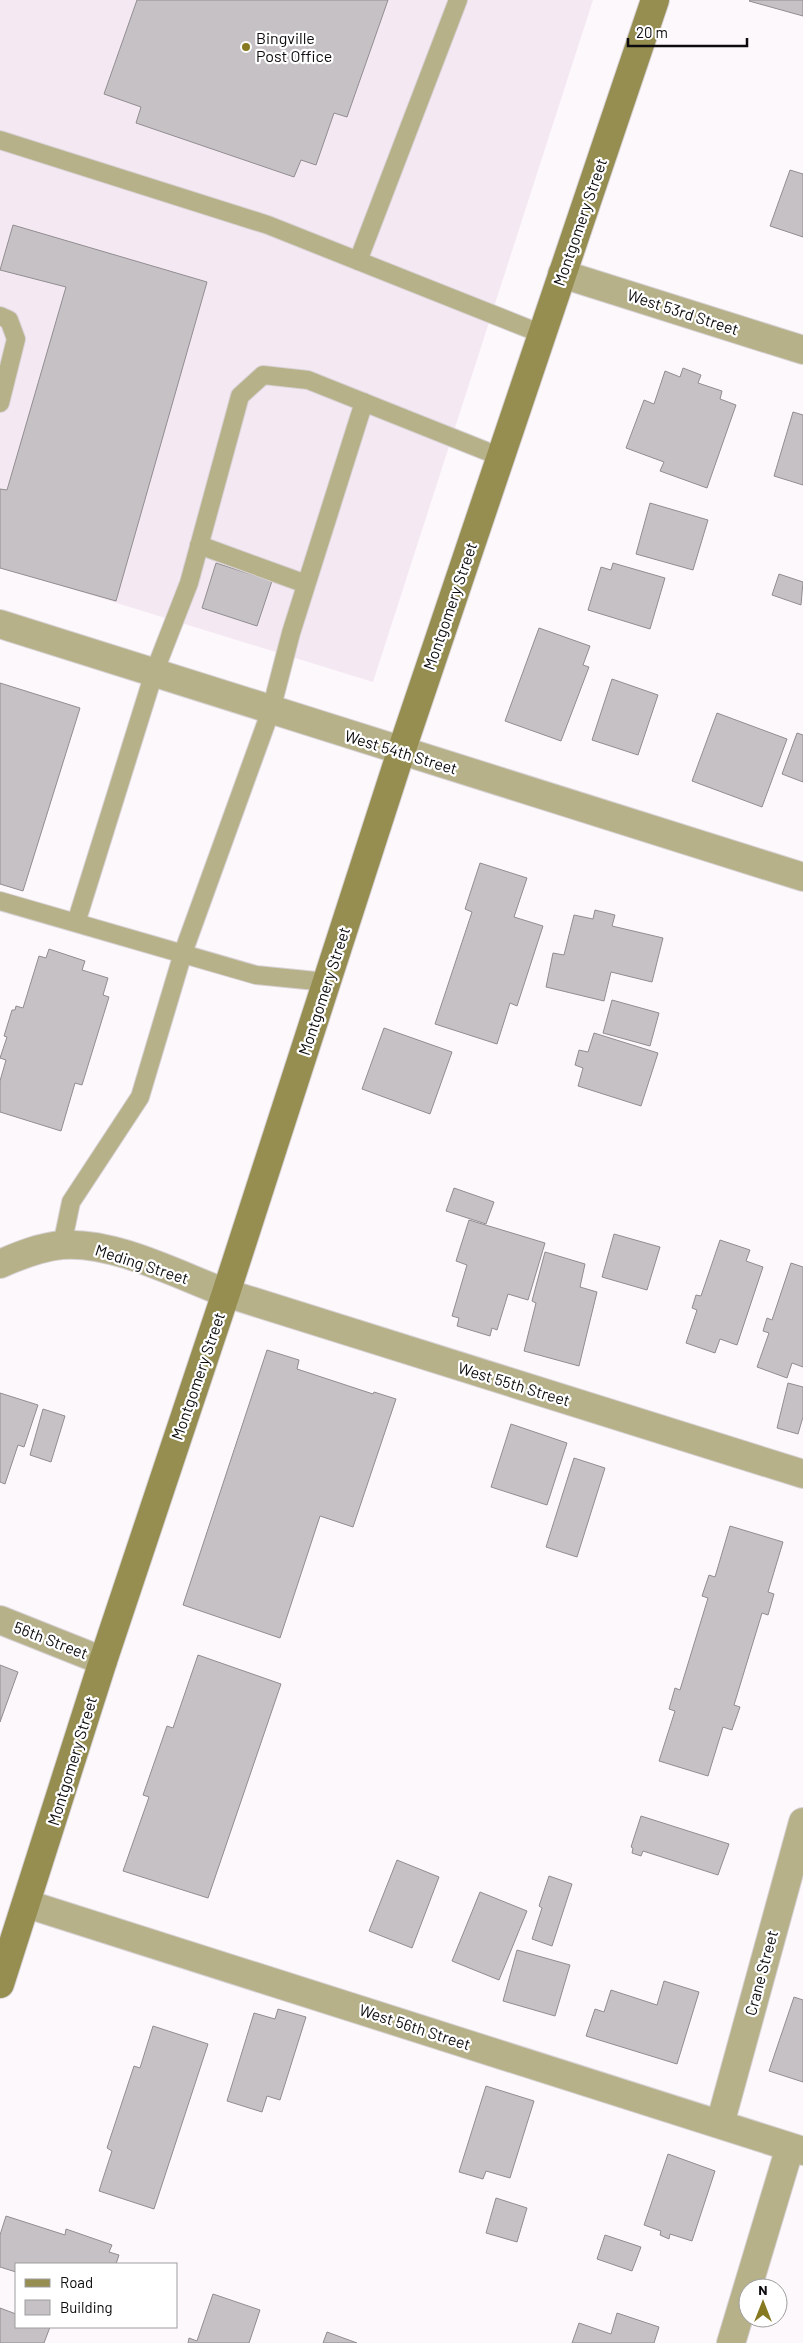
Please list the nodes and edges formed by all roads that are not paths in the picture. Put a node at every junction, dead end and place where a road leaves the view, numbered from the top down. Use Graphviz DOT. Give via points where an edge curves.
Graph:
graph roads {
  1 [pos="458,0"];
  2 [pos="655,0"];
  3 [pos="0,140"];
  4 [pos="358,261"];
  5 [pos="562,274"];
  6 [pos="0,316"];
  7 [pos="542,334"];
  8 [pos="803,350"];
  9 [pos="364,402"];
  10 [pos="0,404"];
  11 [pos="501,457"];
  12 [pos="199,545"];
  13 [pos="306,584"];
  14 [pos="0,624"];
  15 [pos="154,673"];
  16 [pos="271,710"];
  17 [pos="401,752"];
  18 [pos="803,877"];
  19 [pos="0,901"];
  20 [pos="76,923"];
  21 [pos="183,953"];
  22 [pos="326,982"];
  23 [pos="62,1245"];
  24 [pos="0,1264"];
  25 [pos="226,1294"];
  26 [pos="803,1474"];
  27 [pos="0,1620"];
  28 [pos="103,1661"];
  29 [pos="803,1822"];
  30 [pos="27,1904"];
  31 [pos="0,1984"];
  32 [pos="720,2124"];
  33 [pos="796,2149"];
  34 [pos="731,2343"];
  1 -- 4 [label="lane"];
  2 -- 5 [label="main road, Montgomery Street"];
  3 -- 4 [label="lane" via="268,225"];
  4 -- 7 [label="lane"];
  5 -- 7 [label="main road, Montgomery Street"];
  5 -- 8 [label="street, West 53rd Street"];
  6 -- 10 [label="lane" via="9,320 16,339"];
  7 -- 11 [label="main road, Montgomery Street"];
  9 -- 11 [label="lane"];
  9 -- 12 [label="lane" via="308,380 263,375 240,396"];
  9 -- 13 [label="lane"];
  11 -- 17 [label="main road, Montgomery Street"];
  12 -- 13 [label="lane"];
  12 -- 15 [label="lane" via="189,583"];
  13 -- 16 [label="lane"];
  14 -- 15 [label="street, West 54th Street"];
  15 -- 16 [label="street, West 54th Street"];
  15 -- 20 [label="lane"];
  16 -- 17 [label="street, West 54th Street"];
  16 -- 21 [label="lane"];
  17 -- 18 [label="street, West 54th Street"];
  17 -- 22 [label="main road, Montgomery Street"];
  19 -- 20 [label="lane"];
  20 -- 21 [label="lane"];
  21 -- 22 [label="lane" via="256,975"];
  21 -- 23 [label="lane" via="140,1097 71,1202"];
  22 -- 25 [label="main road, Montgomery Street"];
  23 -- 24 [label="street, Meding Street" via="23,1253"];
  23 -- 25 [label="street, Meding Street" via="99,1248 138,1259"];
  25 -- 26 [label="street, West 55th Street"];
  25 -- 28 [label="main road, Montgomery Street"];
  27 -- 28 [label="street, 56th Street"];
  28 -- 30 [label="main road, Montgomery Street"];
  29 -- 32 [label="street, Crane Street"];
  30 -- 31 [label="main road, Montgomery Street"];
  30 -- 32 [label="street, West 56th Street"];
  32 -- 33 [label="street, West 56th Street"];
  33 -- 34 [label="street"];
}
